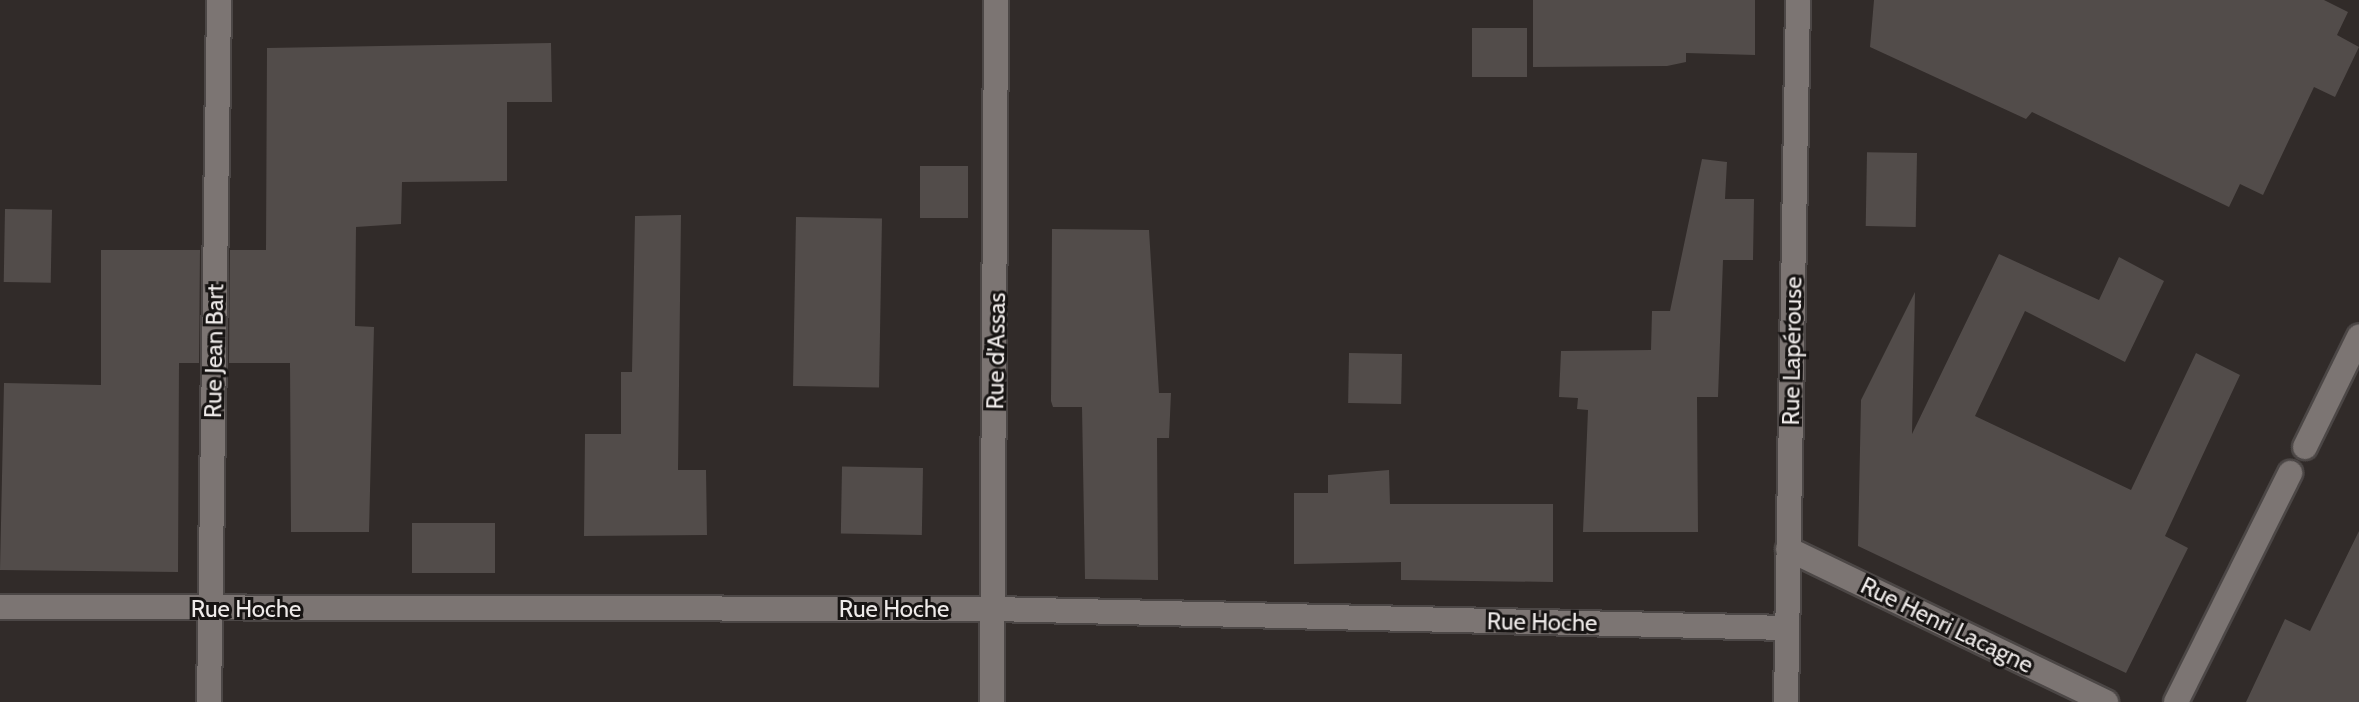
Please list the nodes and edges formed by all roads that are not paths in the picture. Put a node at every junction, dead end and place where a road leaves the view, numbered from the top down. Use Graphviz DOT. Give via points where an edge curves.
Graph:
graph roads {
  1 [pos="219,0"];
  2 [pos="996,0"];
  3 [pos="1798,0"];
  4 [pos="2359,337"];
  5 [pos="2305,447"];
  6 [pos="2290,473"];
  7 [pos="1788,549"];
  8 [pos="0,607"];
  9 [pos="993,609"];
  10 [pos="210,610"];
  11 [pos="1787,628"];
  12 [pos="209,702"];
  13 [pos="992,702"];
  14 [pos="1786,702"];
  15 [pos="2106,702"];
  16 [pos="2176,702"];
  1 -- 10 [label="street, Rue Jean Bart"];
  2 -- 9 [label="street, Rue d'Assas"];
  3 -- 7 [label="street, Rue Lapérouse"];
  4 -- 5 [label="street"];
  6 -- 16 [label="street"];
  7 -- 11 [label="street, Rue Lapérouse"];
  7 -- 15 [label="street, Rue Henri Lacagne"];
  8 -- 10 [label="street, Rue Hoche"];
  9 -- 10 [label="street, Rue Hoche"];
  9 -- 11 [label="street, Rue Hoche"];
  9 -- 13 [label="street, Rue d'Assas"];
  10 -- 12 [label="street, Rue Jean Bart"];
  11 -- 14 [label="street, Rue Lapérouse"];
}
